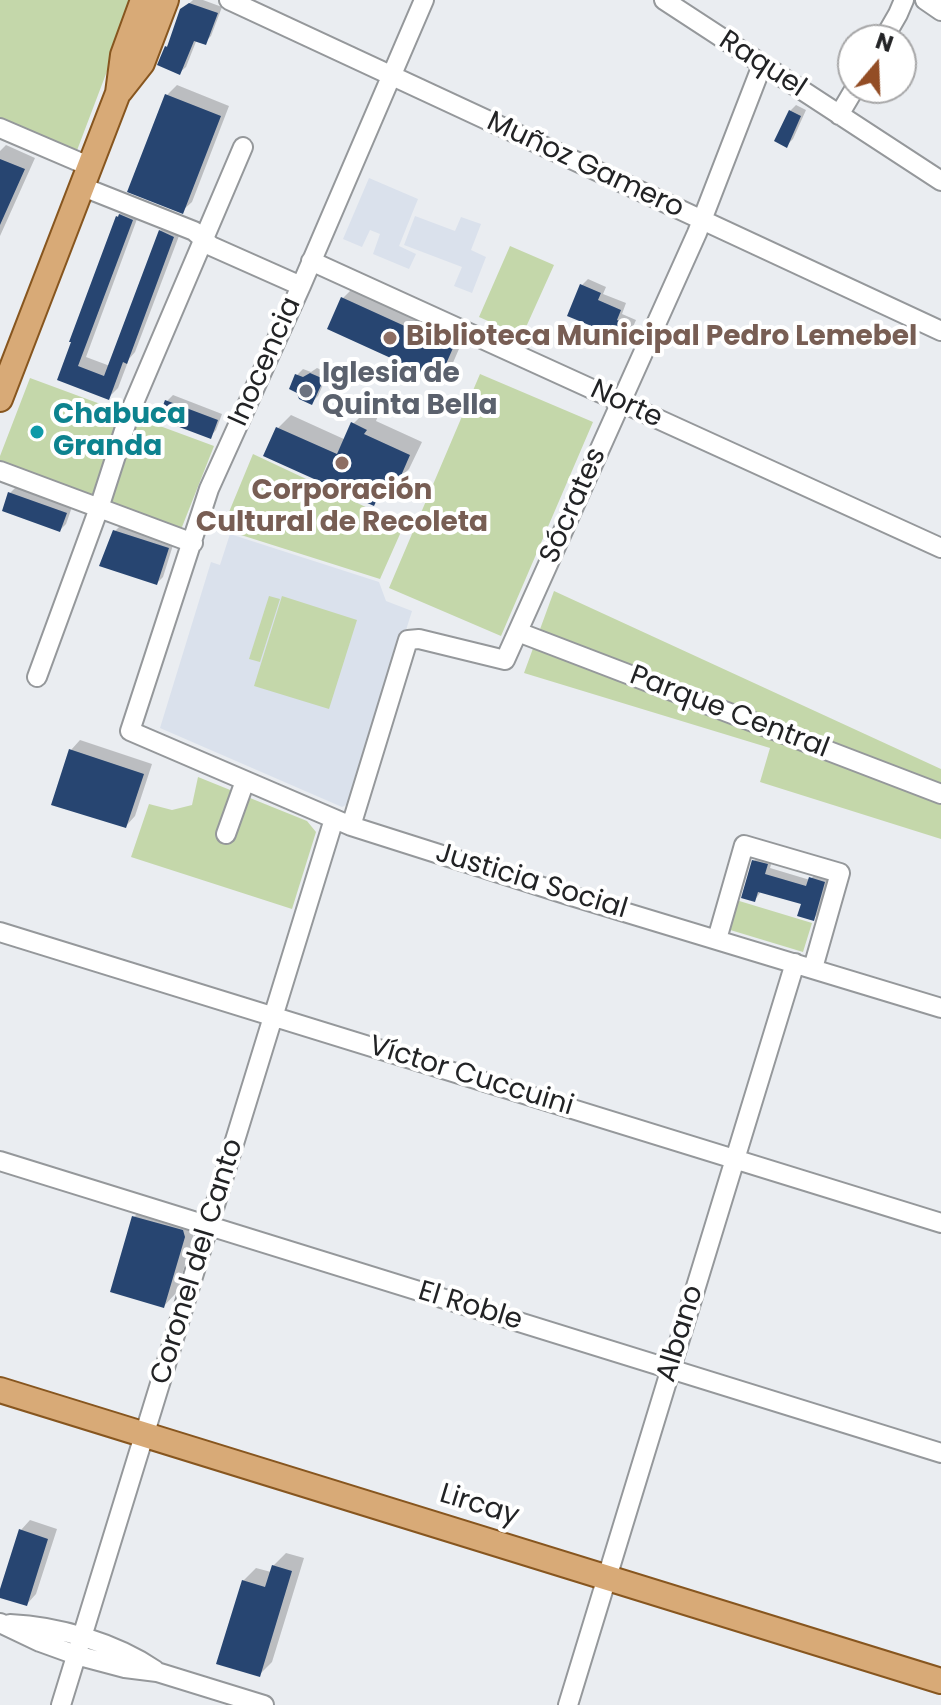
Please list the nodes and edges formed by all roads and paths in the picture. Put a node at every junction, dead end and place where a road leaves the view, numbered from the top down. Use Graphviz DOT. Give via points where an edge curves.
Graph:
graph roads {
  1 [pos="143,0"];
  2 [pos="166,0"];
  3 [pos="229,0"];
  4 [pos="424,0"];
  5 [pos="664,0"];
  6 [pos="904,0"];
  7 [pos="925,0"];
  8 [pos="941,11"];
  9 [pos="891,24"];
  10 [pos="762,65"];
  11 [pos="391,75"];
  12 [pos="118,93"];
  13 [pos="846,104"];
  14 [pos="839,115"];
  15 [pos="0,128"];
  16 [pos="243,147"];
  17 [pos="87,177"];
  18 [pos="941,181"];
  19 [pos="703,220"];
  20 [pos="203,238"];
  21 [pos="311,261"];
  22 [pos="301,286"];
  23 [pos="941,331"];
  24 [pos="0,399"];
  25 [pos="620,402"];
  26 [pos="0,471"];
  27 [pos="99,508"];
  28 [pos="193,543"];
  29 [pos="941,548"];
  30 [pos="518,632"];
  31 [pos="505,660"];
  32 [pos="37,677"];
  33 [pos="130,731"];
  34 [pos="245,781"];
  35 [pos="941,794"];
  36 [pos="343,822"];
  37 [pos="226,834"];
  38 [pos="0,932"];
  39 [pos="717,939"];
  40 [pos="804,966"];
  41 [pos="941,1008"];
  42 [pos="273,1016"];
  43 [pos="735,1159"];
  44 [pos="0,1161"];
  45 [pos="941,1223"];
  46 [pos="210,1226"];
  47 [pos="671,1369"];
  48 [pos="0,1390"];
  49 [pos="145,1434"];
  50 [pos="941,1453"];
  51 [pos="607,1577"];
  52 [pos="2,1623"];
  53 [pos="78,1646"];
  54 [pos="941,1681"];
  55 [pos="61,1705"];
  56 [pos="264,1705"];
  57 [pos="568,1705"];
  1 -- 12 [label="main road" via="123,55"];
  2 -- 12 [label="main road" via="142,63"];
  3 -- 11 [label="street, Muñoz Gamero"];
  4 -- 11 [label="street, Inocencia"];
  5 -- 10 [label="street, Raquel"];
  6 -- 9 [label="street"];
  7 -- 8 [label="street"];
  10 -- 14 [label="street, Raquel"];
  10 -- 19 [label="street, Sócrates"];
  11 -- 19 [label="street, Muñoz Gamero"];
  11 -- 21 [label="street, Inocencia"];
  12 -- 17 [label="main road"];
  13 -- 14 [label="street"];
  14 -- 18 [label="street, Raquel"];
  15 -- 17 [label="street"];
  16 -- 20 [label="street"];
  17 -- 20 [label="street"];
  17 -- 24 [label="main road"];
  19 -- 23 [label="street, Muñoz Gamero"];
  19 -- 25 [label="street, Sócrates"];
  20 -- 22 [label="street"];
  20 -- 27 [label="street" via="130,412"];
  21 -- 22 [label="street, Inocencia"];
  21 -- 25 [label="street, Norte"];
  22 -- 28 [label="street, Inocencia" via="216,473"];
  25 -- 29 [label="street, Norte"];
  25 -- 30 [label="street, Sócrates"];
  26 -- 27 [label="street"];
  27 -- 28 [label="street"];
  27 -- 32 [label="street"];
  28 -- 33 [label="street, Inocencia"];
  30 -- 31 [label="street, Sócrates"];
  30 -- 35 [label="street, Parque Central"];
  31 -- 36 [label="street, Coronel del Canto" via="408,640"];
  33 -- 34 [label="street, Justicia Social"];
  34 -- 36 [label="street, Justicia Social"];
  34 -- 37 [label="street"];
  36 -- 39 [label="street, Justicia Social"];
  36 -- 42 [label="street, Coronel del Canto"];
  38 -- 42 [label="street, Víctor Cuccuini"];
  39 -- 40 [label="street, Justicia Social"];
  39 -- 40 [label="street, Albano" via="744,845 840,873"];
  40 -- 41 [label="street, Justicia Social"];
  40 -- 43 [label="street, Albano"];
  42 -- 43 [label="street, Víctor Cuccuini"];
  42 -- 46 [label="street, Coronel del Canto"];
  43 -- 45 [label="street, Víctor Cuccuini"];
  43 -- 47 [label="street, Albano"];
  44 -- 46 [label="street, El Roble"];
  46 -- 47 [label="street, El Roble"];
  46 -- 49 [label="street, Coronel del Canto"];
  47 -- 50 [label="street, El Roble"];
  47 -- 51 [label="street, Albano"];
  48 -- 49 [label="main road, Lircay"];
  49 -- 51 [label="main road, Lircay"];
  49 -- 53 [label="street, Coronel del Canto"];
  51 -- 54 [label="main road, Lircay"];
  51 -- 57 [label="street, Albano"];
  52 -- 53 [label="street" via="46,1627"];
  53 -- 55 [label="street, Coronel del Canto"];
  53 -- 56 [label="street" via="119,1650 157,1672"];
}
